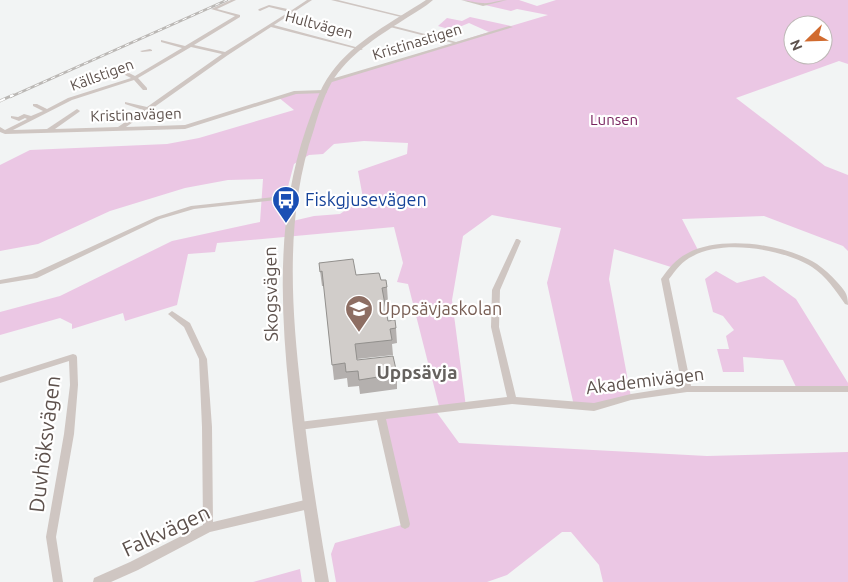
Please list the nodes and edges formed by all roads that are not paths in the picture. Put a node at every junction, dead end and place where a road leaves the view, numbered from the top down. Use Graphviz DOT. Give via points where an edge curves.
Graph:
graph roads {
  1 [pos="234,0"];
  2 [pos="310,0"];
  3 [pos="332,0"];
  4 [pos="430,0"];
  5 [pos="463,0"];
  6 [pos="505,0"];
  7 [pos="260,10"];
  8 [pos="291,12"];
  9 [pos="405,17"];
  10 [pos="210,24"];
  11 [pos="270,25"];
  12 [pos="392,26"];
  13 [pos="511,26"];
  14 [pos="217,31"];
  15 [pos="196,35"];
  16 [pos="204,36"];
  17 [pos="163,41"];
  18 [pos="456,43"];
  19 [pos="188,46"];
  20 [pos="361,49"];
  21 [pos="150,50"];
  22 [pos="142,51"];
  23 [pos="226,54"];
  24 [pos="125,73"];
  25 [pos="135,78"];
  26 [pos="330,81"];
  27 [pos="98,88"];
  28 [pos="145,89"];
  29 [pos="112,92"];
  30 [pos="324,92"];
  31 [pos="64,94"];
  32 [pos="75,98"];
  33 [pos="127,103"];
  34 [pos="34,105"];
  35 [pos="147,109"];
  36 [pos="46,110"];
  37 [pos="78,111"];
  38 [pos="13,117"];
  39 [pos="31,118"];
  40 [pos="101,124"];
  41 [pos="118,129"];
  42 [pos="95,130"];
  43 [pos="1,132"];
  44 [pos="12,132"];
  45 [pos="43,133"];
  46 [pos="292,197"];
  47 [pos="518,241"];
  48 [pos="0,282"];
  49 [pos="848,302"];
  50 [pos="172,314"];
  51 [pos="0,380"];
  52 [pos="687,389"];
  53 [pos="848,390"];
  54 [pos="512,400"];
  55 [pos="382,417"];
  56 [pos="299,426"];
  57 [pos="309,504"];
  58 [pos="405,524"];
  59 [pos="208,528"];
  60 [pos="58,582"];
  61 [pos="98,582"];
  62 [pos="322,582"];
  1 -- 14 [label="street, Källstigen" via="216,11 239,16"];
  2 -- 8 [label="street"];
  3 -- 9 [label="street"];
  4 -- 9 [label="street, Skogsvägen"];
  5 -- 6 [label="street" via="483,5"];
  7 -- 8 [label="street" via="269,6"];
  8 -- 11 [label="street"];
  9 -- 12 [label="street, Skogsvägen"];
  10 -- 14 [label="street"];
  11 -- 20 [label="street, Hultvägen"];
  11 -- 23 [label="street"];
  12 -- 18 [label="street"];
  12 -- 20 [label="street, Skogsvägen"];
  13 -- 18 [label="street, Kristinastigen"];
  14 -- 16 [label="street, Källstigen"];
  15 -- 16 [label="street"];
  16 -- 19 [label="street, Källstigen"];
  17 -- 19 [label="street"];
  18 -- 26 [label="street, Kristinastigen"];
  19 -- 23 [label="street"];
  19 -- 25 [label="street, Källstigen"];
  20 -- 26 [label="street, Skogsvägen" via="336,71"];
  21 -- 22 [label="street"];
  23 -- 35 [label="street"];
  24 -- 25 [label="street"];
  25 -- 27 [label="street, Källstigen"];
  25 -- 28 [label="street"];
  26 -- 30 [label="street, Skogsvägen"];
  27 -- 29 [label="street"];
  27 -- 32 [label="street, Källstigen"];
  30 -- 41 [label="street, Kristinavägen" via="296,92 185,127"];
  30 -- 46 [label="street, Skogsvägen" via="308,131"];
  31 -- 32 [label="street"];
  32 -- 36 [label="street, Källstigen"];
  33 -- 35 [label="street"];
  34 -- 36 [label="street"];
  35 -- 41 [label="street"];
  36 -- 39 [label="street, Källstigen"];
  37 -- 45 [label="street, Källstigen"];
  38 -- 39 [label="street"];
  39 -- 44 [label="street, Källstigen"];
  40 -- 42 [label="street"];
  41 -- 42 [label="street, Kristinavägen"];
  42 -- 45 [label="street, Kristinavägen"];
  43 -- 44 [label="street, Kristinavägen"];
  44 -- 45 [label="street, Kristinavägen"];
  46 -- 48 [label="street" via="193,207 158,218 34,276"];
  46 -- 56 [label="street, Skogsvägen" via="288,253 289,340"];
  47 -- 54 [label="street" via="496,290 495,327"];
  49 -- 52 [label="street" via="831,279 808,262 758,246 734,245 698,250 683,257 671,267 665,279"];
  50 -- 59 [label="street" via="186,326 203,359 208,427"];
  51 -- 60 [label="street, Duvhöksvägen" via="73,357 69,434 51,537"];
  52 -- 53 [label="street, Akademivägen"];
  52 -- 54 [label="street, Akademivägen" via="630,397 594,407"];
  54 -- 55 [label="street, Akademivägen"];
  55 -- 56 [label="street, Akademivägen"];
  55 -- 58 [label="street"];
  56 -- 57 [label="street, Skogsvägen"];
  57 -- 59 [label="street, Falkvägen"];
  57 -- 62 [label="street, Skogsvägen"];
  59 -- 61 [label="street, Falkvägen"];
}
